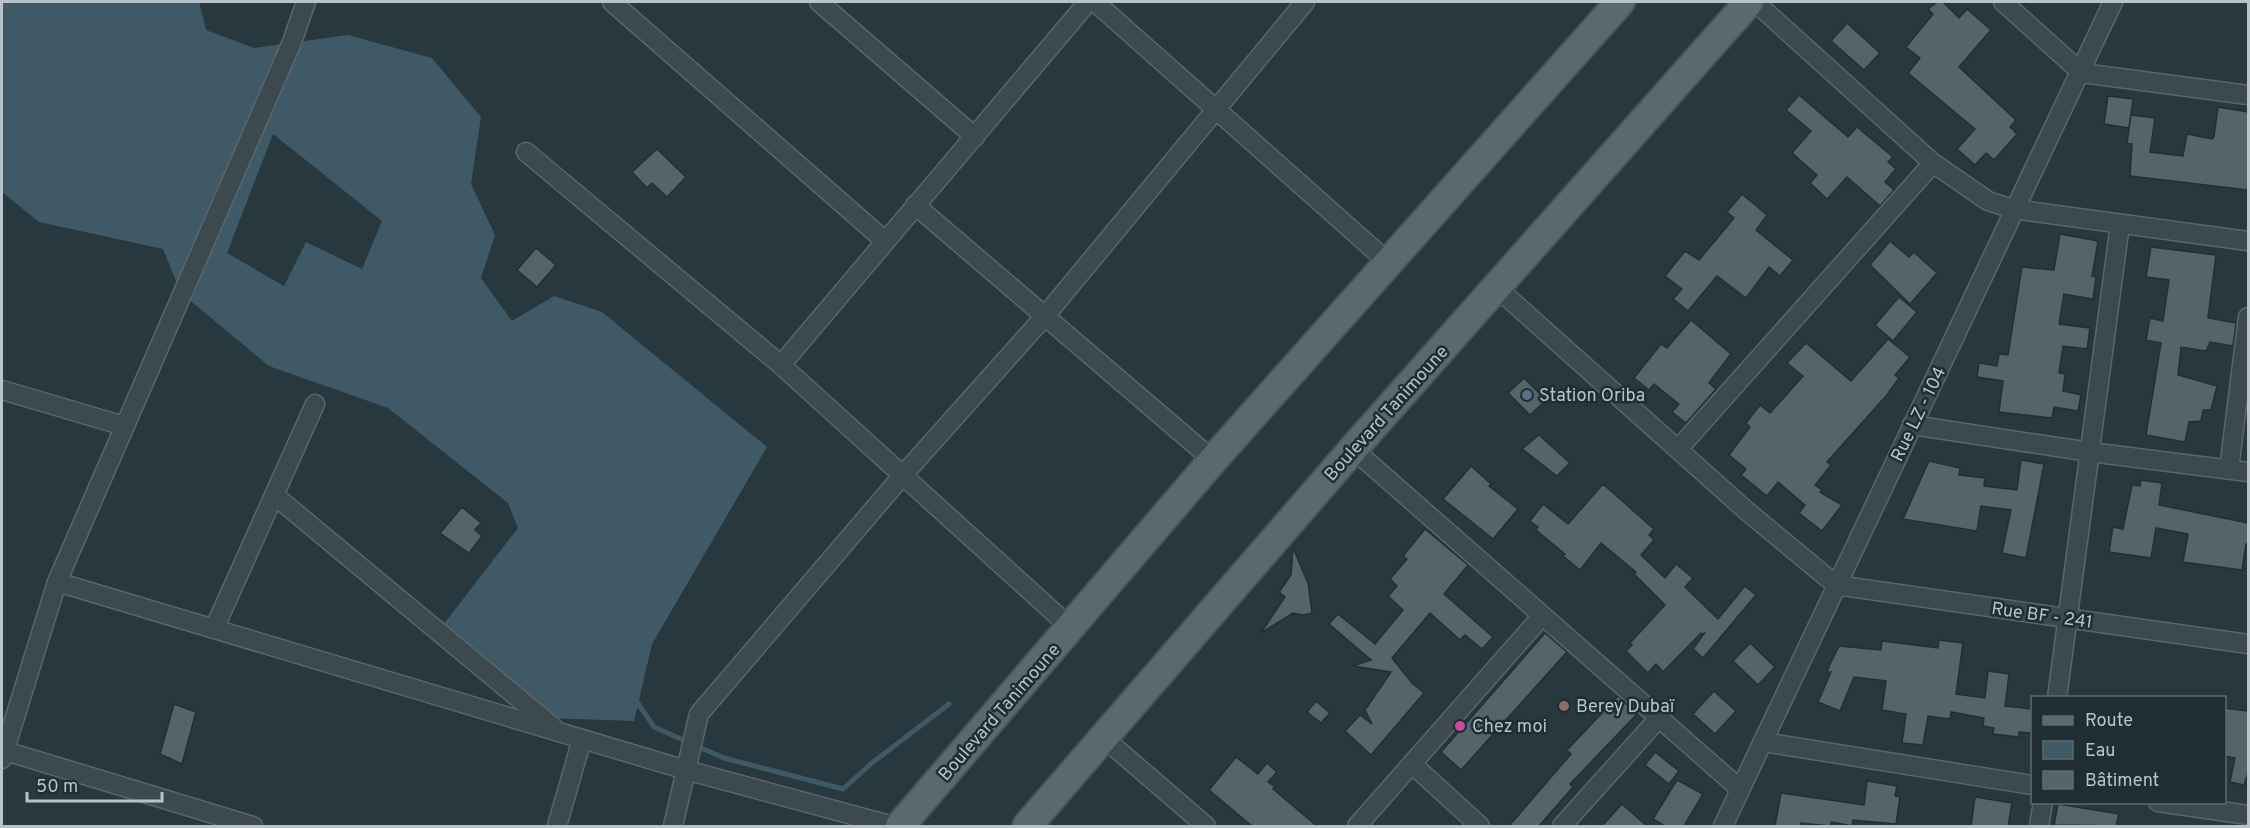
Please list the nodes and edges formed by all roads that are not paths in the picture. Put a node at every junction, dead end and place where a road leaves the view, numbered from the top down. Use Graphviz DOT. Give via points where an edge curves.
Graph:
graph roads {
  1 [pos="306,2"];
  2 [pos="612,2"];
  3 [pos="819,2"];
  4 [pos="1088,2"];
  5 [pos="1095,2"];
  6 [pos="1305,2"];
  7 [pos="1620,2"];
  8 [pos="1749,2"];
  9 [pos="1755,2"];
  10 [pos="2003,2"];
  11 [pos="2113,2"];
  12 [pos="2082,73"];
  13 [pos="2248,95"];
  14 [pos="1215,108"];
  15 [pos="975,137"];
  16 [pos="526,152"];
  17 [pos="1933,163"];
  18 [pos="915,205"];
  19 [pos="2013,209"];
  20 [pos="2120,224"];
  21 [pos="885,240"];
  22 [pos="2248,241"];
  23 [pos="1389,263"];
  24 [pos="1497,288"];
  25 [pos="1045,316"];
  26 [pos="2248,317"];
  27 [pos="781,365"];
  28 [pos="2,390"];
  29 [pos="315,404"];
  30 [pos="1912,425"];
  31 [pos="124,426"];
  32 [pos="1679,448"];
  33 [pos="1353,449"];
  34 [pos="2090,452"];
  35 [pos="1213,460"];
  36 [pos="2229,469"];
  37 [pos="2248,472"];
  38 [pos="903,476"];
  39 [pos="274,495"];
  40 [pos="57,582"];
  41 [pos="1836,585"];
  42 [pos="1542,616"];
  43 [pos="2067,618"];
  44 [pos="1071,628"];
  45 [pos="214,629"];
  46 [pos="2248,644"];
  47 [pos="2057,696"];
  48 [pos="1659,718"];
  49 [pos="558,731"];
  50 [pos="582,739"];
  51 [pos="1105,739"];
  52 [pos="1763,742"];
  53 [pos="2,753"];
  54 [pos="1412,764"];
  55 [pos="686,770"];
  56 [pos="2031,785"];
  57 [pos="1740,789"];
  58 [pos="2043,804"];
  59 [pos="2173,804"];
  60 [pos="2248,814"];
  61 [pos="252,826"];
  62 [pos="557,826"];
  63 [pos="673,826"];
  64 [pos="892,826"];
  65 [pos="900,826"];
  66 [pos="1027,826"];
  67 [pos="1206,826"];
  68 [pos="1357,826"];
  69 [pos="1480,826"];
  70 [pos="1562,826"];
  71 [pos="1723,826"];
  72 [pos="2039,826"];
  1 -- 31 [label="street"];
  2 -- 21 [label="street"];
  3 -- 15 [label="street"];
  4 -- 15 [label="street"];
  5 -- 14 [label="street"];
  6 -- 14 [label="street"];
  7 -- 23 [label="main road, Boulevard Tanimoune"];
  8 -- 24 [label="main road, Boulevard Tanimoune"];
  9 -- 17 [label="street"];
  10 -- 12 [label="street"];
  11 -- 12 [label="street, Rue LZ - 104"];
  12 -- 13 [label="street"];
  12 -- 19 [label="street, Rue LZ - 104"];
  14 -- 23 [label="street"];
  14 -- 25 [label="street"];
  15 -- 18 [label="street"];
  16 -- 27 [label="street"];
  17 -- 19 [label="street" via="1988,201"];
  17 -- 32 [label="street"];
  18 -- 21 [label="street"];
  18 -- 25 [label="street"];
  19 -- 20 [label="street"];
  19 -- 30 [label="street, Rue LZ - 104"];
  20 -- 22 [label="street"];
  20 -- 34 [label="street"];
  21 -- 27 [label="street"];
  23 -- 35 [label="main road, Boulevard Tanimoune"];
  24 -- 32 [label="street"];
  24 -- 33 [label="main road, Boulevard Tanimoune"];
  25 -- 35 [label="street"];
  25 -- 38 [label="street"];
  26 -- 36 [label="street"];
  27 -- 38 [label="street"];
  28 -- 31 [label="street"];
  29 -- 39 [label="street"];
  30 -- 34 [label="street"];
  30 -- 41 [label="street, Rue LZ - 104"];
  31 -- 40 [label="street"];
  32 -- 41 [label="street"];
  33 -- 42 [label="street"];
  33 -- 51 [label="main road, Boulevard Tanimoune"];
  34 -- 36 [label="street"];
  34 -- 43 [label="street"];
  35 -- 44 [label="main road, Boulevard Tanimoune"];
  36 -- 37 [label="street"];
  38 -- 44 [label="street"];
  38 -- 55 [label="street" via="699,714"];
  39 -- 45 [label="street"];
  39 -- 49 [label="street"];
  40 -- 45 [label="street"];
  40 -- 53 [label="street"];
  41 -- 43 [label="street, Rue BF - 241"];
  41 -- 52 [label="street, Rue LZ - 104"];
  42 -- 48 [label="street"];
  42 -- 54 [label="street"];
  43 -- 46 [label="street, Rue BF - 241"];
  43 -- 47 [label="street"];
  44 -- 65 [label="main road, Boulevard Tanimoune"];
  45 -- 49 [label="street"];
  48 -- 57 [label="street"];
  48 -- 70 [label="street"];
  49 -- 50 [label="street"];
  50 -- 55 [label="street"];
  50 -- 62 [label="street"];
  51 -- 66 [label="main road, Boulevard Tanimoune"];
  51 -- 67 [label="street"];
  52 -- 56 [label="street"];
  52 -- 57 [label="street, Rue LZ - 104"];
  53 -- 61 [label="street"];
  54 -- 68 [label="street"];
  54 -- 69 [label="street"];
  55 -- 63 [label="street"];
  55 -- 64 [label="street"];
  57 -- 71 [label="street, Rue LZ - 104"];
  58 -- 72 [label="street"];
  59 -- 60 [label="street"];
}
